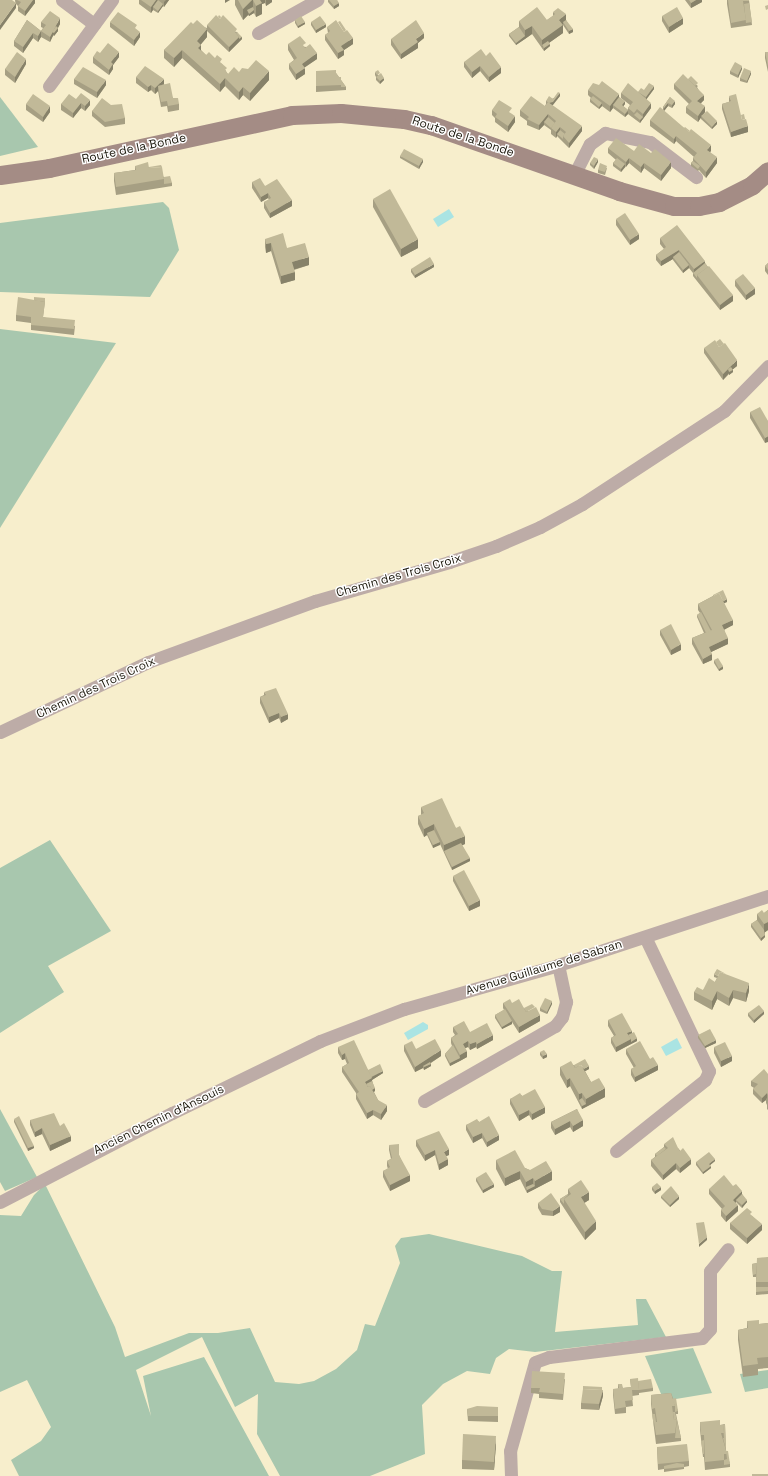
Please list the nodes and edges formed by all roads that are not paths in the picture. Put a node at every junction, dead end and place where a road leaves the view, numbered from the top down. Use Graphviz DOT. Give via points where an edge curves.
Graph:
graph roads {
  1 [pos="62,0"];
  2 [pos="112,0"];
  3 [pos="317,0"];
  4 [pos="94,24"];
  5 [pos="258,33"];
  6 [pos="49,86"];
  7 [pos="49,168"];
  8 [pos="768,170"];
  9 [pos="0,175"];
  10 [pos="574,175"];
  11 [pos="696,177"];
  12 [pos="0,185"];
  13 [pos="768,366"];
  14 [pos="0,732"];
  15 [pos="768,896"];
  16 [pos="644,937"];
  17 [pos="558,965"];
  18 [pos="320,1042"];
  19 [pos="424,1101"];
  20 [pos="616,1151"];
  21 [pos="0,1202"];
  22 [pos="728,1250"];
  23 [pos="511,1476"];
  1 -- 4 [label="street"];
  2 -- 4 [label="street"];
  3 -- 5 [label="street"];
  4 -- 6 [label="street"];
  7 -- 9 [label="main road, Route de la Bonde"];
  7 -- 10 [label="main road, Route de la Bonde" via="292,115 342,112 404,119 431,125"];
  7 -- 12 [label="main road, Route de la Bonde"];
  8 -- 10 [label="main road, Route de la Bonde" via="752,185 732,196 699,206 674,206 649,201"];
  10 -- 11 [label="street" via="590,144 605,134 650,142"];
  13 -- 14 [label="street, Chemin des Trois Croix" via="724,411 582,504 540,527 456,560 315,601 148,662"];
  15 -- 16 [label="street, Avenue Guillaume de Sabran"];
  16 -- 17 [label="street, Avenue Guillaume de Sabran"];
  16 -- 20 [label="street" via="709,1071 705,1080"];
  17 -- 18 [label="street, Avenue Guillaume de Sabran" via="404,1009"];
  17 -- 19 [label="street" via="566,1002 562,1017 556,1026"];
  18 -- 21 [label="street, Ancien Chemin d'Ansouis" via="151,1124"];
  22 -- 23 [label="street" via="710,1271 710,1329 702,1338 573,1354 535,1362 510,1451"];
}
